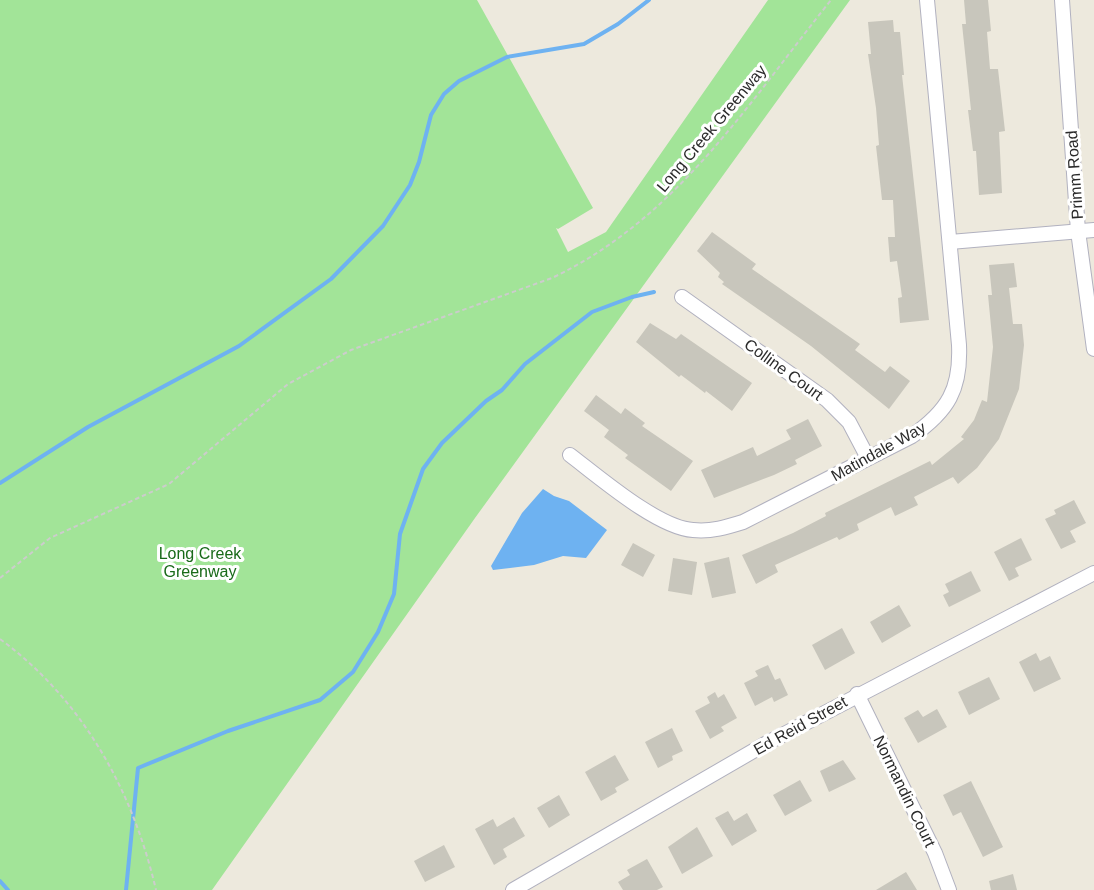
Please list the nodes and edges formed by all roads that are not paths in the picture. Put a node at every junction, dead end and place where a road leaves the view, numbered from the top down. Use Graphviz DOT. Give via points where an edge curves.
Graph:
graph roads {
  1 [pos="927,0"];
  2 [pos="1062,0"];
  3 [pos="1094,230"];
  4 [pos="1078,231"];
  5 [pos="950,243"];
  6 [pos="682,297"];
  7 [pos="1094,349"];
  8 [pos="570,455"];
  9 [pos="868,458"];
  10 [pos="1094,573"];
  11 [pos="857,694"];
  12 [pos="513,890"];
  13 [pos="949,890"];
  1 -- 5 [label="street, Matindale Way"];
  2 -- 4 [label="street, Primm Road"];
  3 -- 4 [label="street"];
  4 -- 5 [label="street"];
  4 -- 7 [label="street, Primm Road"];
  5 -- 9 [label="street, Matindale Way" via="960,368 955,388 930,423"];
  6 -- 9 [label="street, Colline Court" via="834,406 849,422"];
  8 -- 9 [label="street, Matindale Way" via="649,512 670,525 692,531 719,530 743,522"];
  10 -- 11 [label="street, Ed Reid Street"];
  11 -- 12 [label="street, Ed Reid Street"];
  11 -- 13 [label="street, Normandin Court"];
}
